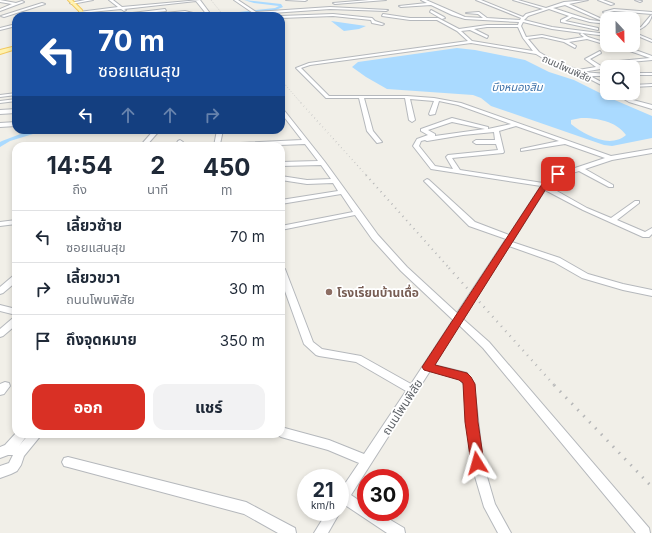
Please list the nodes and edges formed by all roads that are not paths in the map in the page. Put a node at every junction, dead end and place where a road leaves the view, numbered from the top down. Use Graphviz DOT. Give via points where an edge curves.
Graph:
graph roads {
  1 [pos="1,0"];
  2 [pos="91,0"];
  3 [pos="111,0"];
  4 [pos="155,0"];
  5 [pos="197,0"];
  6 [pos="236,0"];
  7 [pos="288,0"];
  8 [pos="386,0"];
  9 [pos="424,0"];
  10 [pos="478,0"];
  11 [pos="515,0"];
  12 [pos="557,0"];
  13 [pos="586,0"];
  14 [pos="600,0"];
  15 [pos="71,1"];
  16 [pos="22,2"];
  17 [pos="306,2"];
  18 [pos="405,2"];
  19 [pos="333,3"];
  20 [pos="16,4"];
  21 [pos="43,4"];
  22 [pos="162,4"];
  23 [pos="433,4"];
  24 [pos="564,4"];
  25 [pos="612,4"];
  26 [pos="293,5"];
  27 [pos="364,5"];
  28 [pos="0,6"];
  29 [pos="401,6"];
  30 [pos="9,7"];
  31 [pos="33,7"];
  32 [pos="96,7"];
  33 [pos="123,8"];
  34 [pos="547,8"];
  35 [pos="0,10"];
  36 [pos="386,10"];
  37 [pos="431,11"];
  38 [pos="631,11"];
  39 [pos="15,12"];
  40 [pos="81,12"];
  41 [pos="125,12"];
  42 [pos="166,12"];
  43 [pos="207,12"];
  44 [pos="253,12"];
  45 [pos="269,12"];
  46 [pos="605,12"];
  47 [pos="12,13"];
  48 [pos="468,13"];
  49 [pos="652,14"];
  50 [pos="383,15"];
  51 [pos="1,16"];
  52 [pos="11,16"];
  53 [pos="571,16"];
  54 [pos="285,17"];
  55 [pos="397,17"];
  56 [pos="486,19"];
  57 [pos="522,19"];
  58 [pos="372,20"];
  59 [pos="439,20"];
  60 [pos="600,20"];
  61 [pos="600,22"];
  62 [pos="396,23"];
  63 [pos="382,24"];
  64 [pos="12,26"];
  65 [pos="519,26"];
  66 [pos="470,28"];
  67 [pos="642,28"];
  68 [pos="0,29"];
  69 [pos="596,29"];
  70 [pos="647,29"];
  71 [pos="458,30"];
  72 [pos="580,32"];
  73 [pos="600,34"];
  74 [pos="640,35"];
  75 [pos="487,37"];
  76 [pos="587,38"];
  77 [pos="565,40"];
  78 [pos="650,40"];
  79 [pos="524,41"];
  80 [pos="471,42"];
  81 [pos="600,42"];
  82 [pos="575,47"];
  83 [pos="12,48"];
  84 [pos="509,49"];
  85 [pos="1,51"];
  86 [pos="600,52"];
  87 [pos="636,52"];
  88 [pos="536,53"];
  89 [pos="652,58"];
  90 [pos="599,67"];
  91 [pos="577,72"];
  92 [pos="583,74"];
  93 [pos="640,74"];
  94 [pos="652,74"];
  95 [pos="600,75"];
  96 [pos="600,83"];
  97 [pos="640,85"];
  98 [pos="652,85"];
  99 [pos="12,94"];
  100 [pos="0,96"];
  101 [pos="361,98"];
  102 [pos="407,98"];
  103 [pos="12,100"];
  104 [pos="437,100"];
  105 [pos="631,100"];
  106 [pos="0,102"];
  107 [pos="652,107"];
  108 [pos="12,111"];
  109 [pos="0,112"];
  110 [pos="432,114"];
  111 [pos="285,115"];
  112 [pos="285,119"];
  113 [pos="288,119"];
  114 [pos="412,120"];
  115 [pos="12,124"];
  116 [pos="516,124"];
  117 [pos="0,125"];
  118 [pos="493,130"];
  119 [pos="154,134"];
  120 [pos="419,140"];
  121 [pos="566,141"];
  122 [pos="146,142"];
  123 [pos="306,142"];
  124 [pos="379,142"];
  125 [pos="476,142"];
  126 [pos="498,142"];
  127 [pos="285,143"];
  128 [pos="523,150"];
  129 [pos="652,151"];
  130 [pos="611,158"];
  131 [pos="323,163"];
  132 [pos="285,164"];
  133 [pos="579,168"];
  134 [pos="458,172"];
  135 [pos="285,179"];
  136 [pos="335,181"];
  137 [pos="427,181"];
  138 [pos="544,186"];
  139 [pos="611,186"];
  140 [pos="342,192"];
  141 [pos="285,201"];
  142 [pos="637,202"];
  143 [pos="357,213"];
  144 [pos="611,221"];
  145 [pos="12,222"];
  146 [pos="0,224"];
  147 [pos="285,227"];
  148 [pos="652,230"];
  149 [pos="509,240"];
  150 [pos="285,280"];
  151 [pos="12,281"];
  152 [pos="0,290"];
  153 [pos="652,293"];
  154 [pos="0,308"];
  155 [pos="12,311"];
  156 [pos="458,319"];
  157 [pos="12,324"];
  158 [pos="0,334"];
  159 [pos="428,367"];
  160 [pos="412,390"];
  161 [pos="285,433"];
  162 [pos="19,438"];
  163 [pos="30,438"];
  164 [pos="10,452"];
  165 [pos="367,461"];
  166 [pos="68,462"];
  167 [pos="0,472"];
  168 [pos="349,489"];
  169 [pos="328,521"];
  170 [pos="380,521"];
  171 [pos="290,533"];
  172 [pos="320,533"];
  173 [pos="399,533"];
  174 [pos="505,533"];
  175 [pos="644,533"];
  1 -- 20 [label="street"];
  2 -- 15 [label="street"];
  3 -- 33 [label="street"];
  4 -- 22 [label="street"];
  5 -- 22 [label="street"];
  5 -- 43 [label="street"];
  6 -- 44 [label="street"];
  7 -- 17 [label="street"];
  8 -- 27 [label="street"];
  8 -- 36 [label="street"];
  9 -- 18 [label="street"];
  9 -- 23 [label="street"];
  10 -- 57 [label="street"];
  11 -- 34 [label="street"];
  12 -- 24 [label="street"];
  13 -- 24 [label="street"];
  14 -- 25 [label="street"];
  15 -- 40 [label="main road"];
  16 -- 20 [label="street"];
  17 -- 26 [label="street"];
  19 -- 27 [label="street"];
  20 -- 30 [label="street"];
  20 -- 31 [label="street"];
  21 -- 31 [label="street"];
  22 -- 33 [label="street" via="146,8"];
  22 -- 42 [label="street"];
  23 -- 29 [label="street"];
  23 -- 56 [label="street" via="458,16"];
  24 -- 34 [label="street"];
  24 -- 60 [label="street"];
  27 -- 36 [label="street"];
  27 -- 45 [label="street"];
  28 -- 30 [label="street"];
  30 -- 35 [label="street"];
  31 -- 39 [label="street"];
  32 -- 40 [label="street"];
  33 -- 40 [label="street"];
  33 -- 41 [label="street"];
  34 -- 53 [label="street"];
  34 -- 57 [label="street"];
  36 -- 50 [label="street"];
  37 -- 59 [label="street" via="444,18"];
  38 -- 46 [label="street"];
  38 -- 49 [label="street"];
  47 -- 51 [label="street"];
  48 -- 56 [label="street" via="478,12"];
  49 -- 67 [label="street"];
  50 -- 55 [label="street"];
  50 -- 58 [label="street"];
  51 -- 52 [label="street"];
  53 -- 61 [label="street"];
  53 -- 69 [label="street" via="562,21"];
  54 -- 58 [label="street" via="333,15"];
  55 -- 59 [label="street"];
  55 -- 62 [label="street"];
  56 -- 57 [label="street"];
  57 -- 65 [label="street"];
  57 -- 72 [label="street" via="547,27"];
  58 -- 63 [label="street"];
  59 -- 71 [label="street"];
  64 -- 68 [label="street"];
  65 -- 66 [label="street"];
  65 -- 79 [label="street, ถนนโพนพิสัย"];
  66 -- 71 [label="street"];
  66 -- 75 [label="street"];
  67 -- 70 [label="street"];
  71 -- 80 [label="street"];
  72 -- 73 [label="street"];
  72 -- 76 [label="street"];
  74 -- 78 [label="street"];
  76 -- 77 [label="street"];
  76 -- 81 [label="street"];
  77 -- 79 [label="street" via="542,36"];
  77 -- 82 [label="street"];
  79 -- 84 [label="street"];
  79 -- 88 [label="street, ถนนโพนพิสัย"];
  80 -- 84 [label="street"];
  80 -- 101 [label="street" via="313,63 298,68 328,97"];
  83 -- 85 [label="main road"];
  84 -- 88 [label="street"];
  86 -- 90 [label="street" via="587,59"];
  87 -- 89 [label="street"];
  88 -- 91 [label="street, ถนนโพนพิสัย" via="553,64"];
  89 -- 90 [label="street"];
  90 -- 91 [label="street"];
  91 -- 92 [label="street, ถนนโพนพิสัย"];
  92 -- 95 [label="street"];
  92 -- 96 [label="street, ถนนโพนพิสัย"];
  93 -- 94 [label="street"];
  97 -- 98 [label="street"];
  99 -- 100 [label="street"];
  101 -- 102 [label="street"];
  101 -- 124 [label="street" via="370,131"];
  102 -- 104 [label="street"];
  102 -- 114 [label="street"];
  103 -- 106 [label="street"];
  104 -- 110 [label="street"];
  104 -- 116 [label="street" via="477,109"];
  105 -- 107 [label="street"];
  108 -- 109 [label="street"];
  111 -- 113 [label="street"];
  112 -- 113 [label="street"];
  113 -- 123 [label="street"];
  115 -- 117 [label="street"];
  116 -- 118 [label="street"];
  116 -- 121 [label="street"];
  118 -- 120 [label="street" via="463,132"];
  118 -- 120 [label="street" via="452,120 423,130 433,135"];
  118 -- 126 [label="street"];
  119 -- 122 [label="street"];
  120 -- 134 [label="street" via="416,146 433,168"];
  121 -- 128 [label="street"];
  121 -- 130 [label="street"];
  123 -- 127 [label="street"];
  123 -- 131 [label="street"];
  125 -- 126 [label="street"];
  126 -- 134 [label="street" via="501,152 450,156"];
  129 -- 130 [label="street, ถนนโพนพิสัย"];
  130 -- 133 [label="street, ถนนโพนพิสัย"];
  131 -- 132 [label="street"];
  131 -- 136 [label="street"];
  133 -- 138 [label="street, ถนนโพนพิสัย" via="558,174"];
  133 -- 139 [label="street"];
  134 -- 138 [label="street"];
  135 -- 136 [label="street" via="307,182"];
  136 -- 140 [label="street"];
  137 -- 149 [label="street" via="472,224"];
  138 -- 144 [label="street"];
  138 -- 149 [label="street, ถนนโพนพิสัย"];
  140 -- 141 [label="street"];
  140 -- 143 [label="street"];
  142 -- 144 [label="street"];
  143 -- 147 [label="street"];
  143 -- 156 [label="street" via="404,269"];
  144 -- 148 [label="street" via="646,236"];
  145 -- 146 [label="street"];
  149 -- 153 [label="street" via="557,260 585,276"];
  149 -- 156 [label="street, ถนนโพนพิสัย"];
  150 -- 160 [label="street" via="309,344 314,349 358,359"];
  151 -- 152 [label="street"];
  154 -- 155 [label="street"];
  156 -- 159 [label="street, ถนนโพนพิสัย"];
  156 -- 175 [label="street" via="486,345"];
  157 -- 158 [label="street"];
  159 -- 160 [label="street, ถนนโพนพิสัย"];
  159 -- 174 [label="street" via="463,376 469,384 477,463 490,507"];
  160 -- 165 [label="street, ถนนโพนพิสัย"];
  161 -- 165 [label="street" via="329,445"];
  162 -- 164 [label="street"];
  163 -- 164 [label="street"];
  164 -- 167 [label="street" via="19,460 8,470"];
  165 -- 168 [label="street, ถนนโพนพิสัย"];
  166 -- 171 [label="street" via="246,508"];
  169 -- 172 [label="street"];
  170 -- 173 [label="street"];
}
